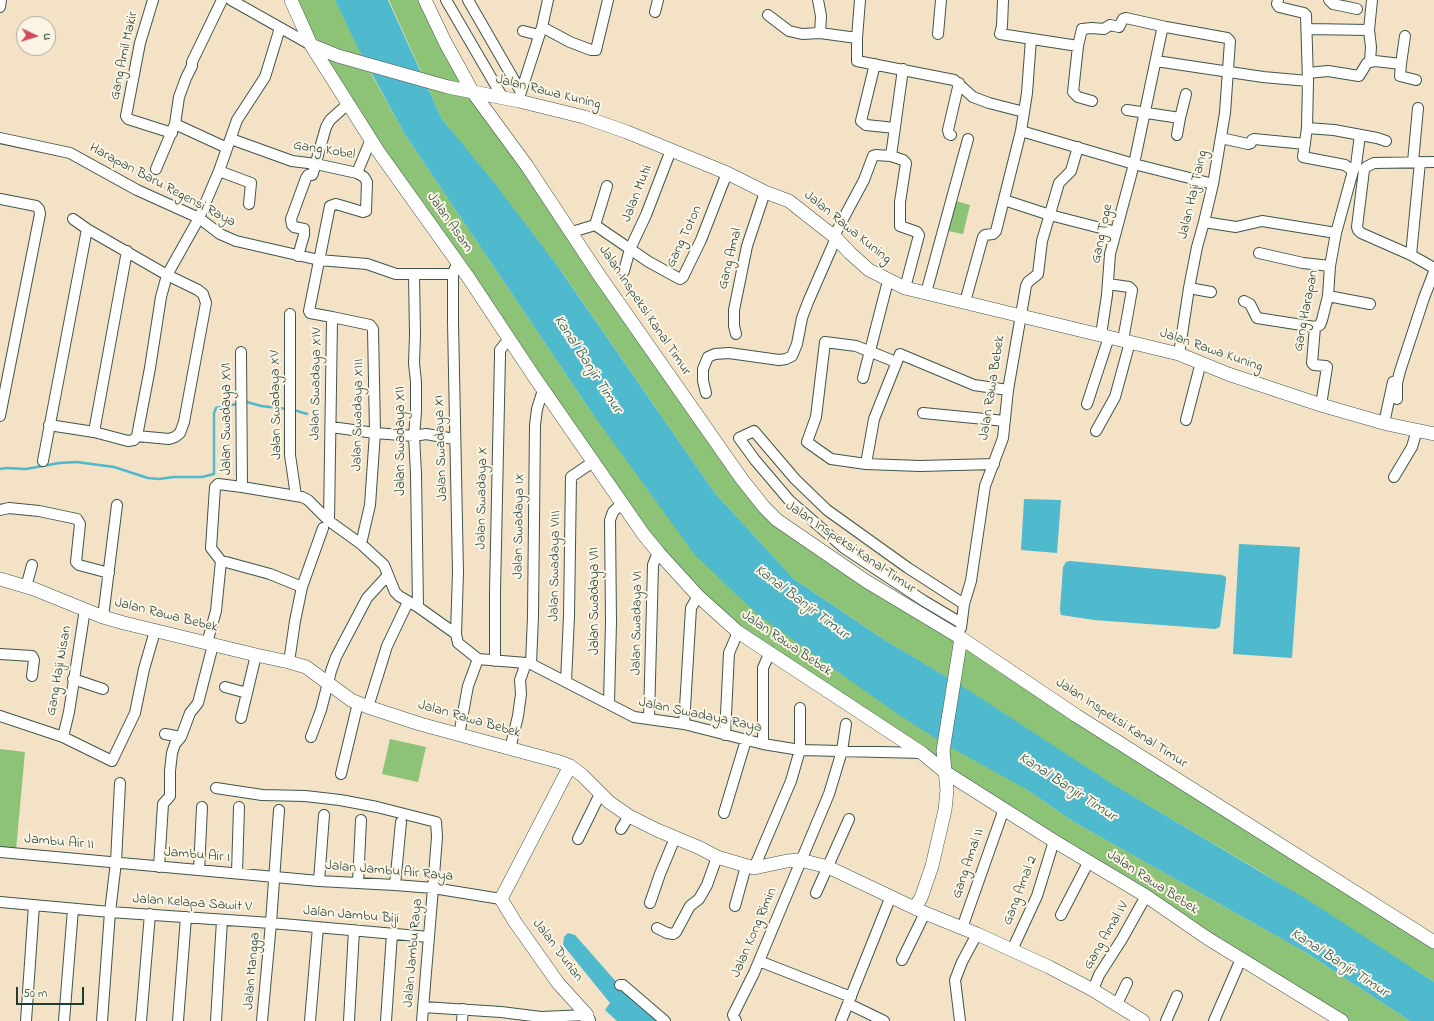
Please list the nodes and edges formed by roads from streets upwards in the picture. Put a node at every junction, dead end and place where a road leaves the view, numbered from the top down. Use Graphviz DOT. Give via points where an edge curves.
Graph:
graph roads {
  1 [pos="2,0"];
  2 [pos="153,0"];
  3 [pos="222,0"];
  4 [pos="231,0"];
  5 [pos="291,0"];
  6 [pos="425,0"];
  7 [pos="446,0"];
  8 [pos="468,0"];
  9 [pos="548,0"];
  10 [pos="608,0"];
  11 [pos="658,0"];
  12 [pos="818,0"];
  13 [pos="860,0"];
  14 [pos="941,0"];
  15 [pos="1003,0"];
  16 [pos="1278,0"];
  17 [pos="1329,0"];
  18 [pos="1372,0"];
  19 [pos="0,7"];
  20 [pos="1357,10"];
  21 [pos="655,12"];
  22 [pos="768,15"];
  23 [pos="1166,27"];
  24 [pos="280,28"];
  25 [pos="1307,29"];
  26 [pos="1369,30"];
  27 [pos="522,31"];
  28 [pos="541,31"];
  29 [pos="820,33"];
  30 [pos="938,34"];
  31 [pos="1405,36"];
  32 [pos="857,38"];
  33 [pos="1031,40"];
  34 [pos="311,45"];
  35 [pos="1078,46"];
  36 [pos="1156,61"];
  37 [pos="1370,61"];
  38 [pos="875,64"];
  39 [pos="1401,64"];
  40 [pos="903,69"];
  41 [pos="1229,73"];
  42 [pos="1308,77"];
  43 [pos="1416,80"];
  44 [pos="959,84"];
  45 [pos="472,91"];
  46 [pos="1186,94"];
  47 [pos="520,96"];
  48 [pos="503,98"];
  49 [pos="1092,101"];
  50 [pos="349,103"];
  51 [pos="1418,108"];
  52 [pos="1127,110"];
  53 [pos="1024,112"];
  54 [pos="1144,112"];
  55 [pos="1180,118"];
  56 [pos="174,128"];
  57 [pos="895,128"];
  58 [pos="1307,128"];
  59 [pos="1021,131"];
  60 [pos="951,135"];
  61 [pos="1177,135"];
  62 [pos="1360,135"];
  63 [pos="0,138"];
  64 [pos="1221,138"];
  65 [pos="371,139"];
  66 [pos="968,140"];
  67 [pos="1386,140"];
  68 [pos="229,144"];
  69 [pos="1305,144"];
  70 [pos="1078,148"];
  71 [pos="671,150"];
  72 [pos="891,156"];
  73 [pos="1416,162"];
  74 [pos="1434,162"];
  75 [pos="316,164"];
  76 [pos="1134,164"];
  77 [pos="156,169"];
  78 [pos="219,171"];
  79 [pos="1353,171"];
  80 [pos="357,173"];
  81 [pos="727,173"];
  82 [pos="1213,184"];
  83 [pos="607,186"];
  84 [pos="765,192"];
  85 [pos="0,198"];
  86 [pos="1004,200"];
  87 [pos="249,204"];
  88 [pos="1050,215"];
  89 [pos="199,218"];
  90 [pos="73,219"];
  91 [pos="1204,222"];
  92 [pos="596,225"];
  93 [pos="87,229"];
  94 [pos="572,232"];
  95 [pos="1116,232"];
  96 [pos="1336,233"];
  97 [pos="835,237"];
  98 [pos="630,249"];
  99 [pos="127,251"];
  100 [pos="1259,253"];
  101 [pos="1411,255"];
  102 [pos="298,256"];
  103 [pos="319,260"];
  104 [pos="1330,266"];
  105 [pos="455,268"];
  106 [pos="1434,268"];
  107 [pos="624,271"];
  108 [pos="1434,272"];
  109 [pos="414,274"];
  110 [pos="167,275"];
  111 [pos="888,281"];
  112 [pos="1108,284"];
  113 [pos="905,288"];
  114 [pos="1189,288"];
  115 [pos="1211,292"];
  116 [pos="926,293"];
  117 [pos="1328,296"];
  118 [pos="1244,301"];
  119 [pos="966,302"];
  120 [pos="1370,304"];
  121 [pos="290,314"];
  122 [pos="1021,316"];
  123 [pos="332,317"];
  124 [pos="1315,327"];
  125 [pos="736,334"];
  126 [pos="1105,336"];
  127 [pos="509,339"];
  128 [pos="1127,341"];
  129 [pos="241,352"];
  130 [pos="870,352"];
  131 [pos="1179,354"];
  132 [pos="896,362"];
  133 [pos="1201,362"];
  134 [pos="1395,375"];
  135 [pos="863,378"];
  136 [pos="543,390"];
  137 [pos="1008,390"];
  138 [pos="706,393"];
  139 [pos="1397,398"];
  140 [pos="1087,404"];
  141 [pos="1321,405"];
  142 [pos="923,413"];
  143 [pos="0,415"];
  144 [pos="1186,420"];
  145 [pos="1006,421"];
  146 [pos="331,423"];
  147 [pos="1384,423"];
  148 [pos="50,425"];
  149 [pos="1418,430"];
  150 [pos="375,431"];
  151 [pos="1096,431"];
  152 [pos="94,432"];
  153 [pos="414,432"];
  154 [pos="1434,434"];
  155 [pos="455,435"];
  156 [pos="137,436"];
  157 [pos="591,460"];
  158 [pos="43,461"];
  159 [pos="866,464"];
  160 [pos="994,464"];
  161 [pos="1394,477"];
  162 [pos="242,487"];
  163 [pos="296,496"];
  164 [pos="622,503"];
  165 [pos="117,505"];
  166 [pos="0,510"];
  167 [pos="326,525"];
  168 [pos="361,544"];
  169 [pos="658,552"];
  170 [pos="226,562"];
  171 [pos="32,565"];
  172 [pos="109,573"];
  173 [pos="388,575"];
  174 [pos="0,578"];
  175 [pos="26,586"];
  176 [pos="302,587"];
  177 [pos="698,596"];
  178 [pos="408,602"];
  179 [pos="964,604"];
  180 [pos="418,607"];
  181 [pos="85,609"];
  182 [pos="103,616"];
  183 [pos="961,623"];
  184 [pos="155,631"];
  185 [pos="738,632"];
  186 [pos="456,634"];
  187 [pos="960,638"];
  188 [pos="210,644"];
  189 [pos="770,652"];
  190 [pos="0,654"];
  191 [pos="256,655"];
  192 [pos="478,659"];
  193 [pos="495,661"];
  194 [pos="289,662"];
  195 [pos="529,664"];
  196 [pos="32,676"];
  197 [pos="73,679"];
  198 [pos="566,682"];
  199 [pos="328,683"];
  200 [pos="225,687"];
  201 [pos="103,689"];
  202 [pos="247,693"];
  203 [pos="609,704"];
  204 [pos="363,705"];
  205 [pos="800,708"];
  206 [pos="0,716"];
  207 [pos="241,718"];
  208 [pos="650,718"];
  209 [pos="684,724"];
  210 [pos="846,724"];
  211 [pos="165,734"];
  212 [pos="459,735"];
  213 [pos="725,735"];
  214 [pos="63,737"];
  215 [pos="181,737"];
  216 [pos="311,737"];
  217 [pos="746,740"];
  218 [pos="763,744"];
  219 [pos="510,749"];
  220 [pos="800,750"];
  221 [pos="842,751"];
  222 [pos="922,753"];
  223 [pos="570,766"];
  224 [pos="945,772"];
  225 [pos="341,774"];
  226 [pos="120,783"];
  227 [pos="216,788"];
  228 [pos="600,794"];
  229 [pos="202,807"];
  230 [pos="239,807"];
  231 [pos="1004,809"];
  232 [pos="279,810"];
  233 [pos="724,813"];
  234 [pos="324,815"];
  235 [pos="629,816"];
  236 [pos="849,819"];
  237 [pos="361,820"];
  238 [pos="401,822"];
  239 [pos="621,829"];
  240 [pos="676,838"];
  241 [pos="578,839"];
  242 [pos="1054,841"];
  243 [pos="0,852"];
  244 [pos="717,857"];
  245 [pos="800,860"];
  246 [pos="1089,861"];
  247 [pos="116,862"];
  248 [pos="159,867"];
  249 [pos="750,867"];
  250 [pos="828,867"];
  251 [pos="198,870"];
  252 [pos="237,874"];
  253 [pos="275,877"];
  254 [pos="319,881"];
  255 [pos="358,883"];
  256 [pos="395,884"];
  257 [pos="434,888"];
  258 [pos="816,893"];
  259 [pos="891,896"];
  260 [pos="1146,896"];
  261 [pos="502,897"];
  262 [pos="0,902"];
  263 [pos="650,903"];
  264 [pos="34,905"];
  265 [pos="735,906"];
  266 [pos="73,909"];
  267 [pos="920,910"];
  268 [pos="110,912"];
  269 [pos="150,914"];
  270 [pos="1061,915"];
  271 [pos="186,917"];
  272 [pos="222,920"];
  273 [pos="271,923"];
  274 [pos="318,927"];
  275 [pos="657,928"];
  276 [pos="962,928"];
  277 [pos="354,930"];
  278 [pos="392,934"];
  279 [pos="977,934"];
  280 [pos="429,937"];
  281 [pos="1434,942"];
  282 [pos="1012,950"];
  283 [pos="1241,959"];
  284 [pos="902,960"];
  285 [pos="759,961"];
  286 [pos="1127,983"];
  287 [pos="620,985"];
  288 [pos="1092,990"];
  289 [pos="1177,996"];
  290 [pos="850,1000"];
  291 [pos="1116,1004"];
  292 [pos="423,1007"];
  293 [pos="463,1009"];
  294 [pos="501,1016"];
  295 [pos="735,1018"];
  296 [pos="540,1019"];
  297 [pos="588,1019"];
  298 [pos="26,1021"];
  299 [pos="64,1021"];
  300 [pos="102,1021"];
  301 [pos="141,1021"];
  302 [pos="178,1021"];
  303 [pos="216,1021"];
  304 [pos="262,1021"];
  305 [pos="310,1021"];
  306 [pos="349,1021"];
  307 [pos="386,1021"];
  308 [pos="422,1021"];
  309 [pos="462,1021"];
  310 [pos="665,1021"];
  311 [pos="841,1021"];
  312 [pos="884,1021"];
  313 [pos="960,1021"];
  314 [pos="1143,1021"];
  315 [pos="1166,1021"];
  316 [pos="1214,1021"];
  317 [pos="1342,1021"];
  1 -- 19 [label="street"];
  2 -- 56 [label="street, Gang Amil Makir" via="140,43 126,116 128,119"];
  3 -- 56 [label="street" via="192,62 179,97"];
  4 -- 24 [label="street, Jalan Rawa Kuning"];
  5 -- 34 [label="street, Jalan Asam"];
  6 -- 45 [label="street, Jalan Inspeksi Kanal Timur"];
  7 -- 48 [label="street"];
  8 -- 47 [label="street"];
  9 -- 28 [label="street"];
  10 -- 28 [label="street" via="596,50"];
  11 -- 21 [label="street"];
  12 -- 29 [label="street" via="821,16"];
  13 -- 32 [label="street"];
  14 -- 30 [label="street"];
  15 -- 33 [label="street" via="1000,34"];
  16 -- 25 [label="street" via="1279,7 1305,14"];
  17 -- 20 [label="street" via="1333,4"];
  18 -- 26 [label="street"];
  22 -- 29 [label="street" via="789,31 802,34"];
  23 -- 35 [label="street" via="1124,19 1119,26 1110,25 1104,30 1083,28"];
  23 -- 36 [label="street, Gang Toge" via="1162,30"];
  23 -- 41 [label="street, Jalan Haji Taing" via="1227,38 1230,41"];
  24 -- 34 [label="street, Jalan Rawa Kuning"];
  24 -- 68 [label="street" via="265,77 237,120"];
  25 -- 26 [label="street"];
  25 -- 42 [label="street"];
  26 -- 37 [label="street"];
  27 -- 28 [label="street"];
  28 -- 47 [label="street"];
  29 -- 32 [label="street"];
  31 -- 39 [label="street"];
  32 -- 38 [label="street" via="858,61"];
  33 -- 35 [label="street"];
  33 -- 53 [label="street"];
  34 -- 45 [label="street, Jalan Rawa Kuning" via="338,56 448,87"];
  34 -- 50 [label="street, Jalan Asam"];
  35 -- 49 [label="street" via="1073,92 1078,97"];
  36 -- 41 [label="street"];
  36 -- 54 [label="street, Gang Toge"];
  37 -- 39 [label="street"];
  37 -- 42 [label="street" via="1359,76 1328,71"];
  38 -- 40 [label="street"];
  38 -- 57 [label="street" via="861,121 866,125"];
  39 -- 43 [label="street" via="1400,76"];
  40 -- 44 [label="street" via="949,79"];
  40 -- 57 [label="street"];
  41 -- 42 [label="street" via="1263,77"];
  41 -- 64 [label="street, Jalan Haji Taing"];
  42 -- 58 [label="street"];
  44 -- 53 [label="street" via="973,97"];
  44 -- 60 [label="street" via="948,130"];
  45 -- 48 [label="street, Jalan Rawa Kuning"];
  45 -- 94 [label="street, Jalan Inspeksi Kanal Timur"];
  46 -- 55 [label="street"];
  47 -- 48 [label="street, Jalan Rawa Kuning"];
  47 -- 71 [label="street, Jalan Rawa Kuning" via="596,121"];
  50 -- 65 [label="street, Jalan Asam"];
  50 -- 75 [label="street" via="330,120"];
  51 -- 73 [label="street"];
  52 -- 54 [label="street"];
  53 -- 59 [label="street"];
  54 -- 55 [label="street"];
  54 -- 76 [label="street, Gang Toge"];
  55 -- 61 [label="street"];
  56 -- 68 [label="street, Gang Kobel"];
  56 -- 77 [label="street"];
  57 -- 72 [label="street"];
  58 -- 62 [label="street"];
  58 -- 69 [label="street"];
  59 -- 70 [label="street"];
  59 -- 86 [label="street"];
  62 -- 67 [label="street"];
  62 -- 79 [label="street, Gang Harapan"];
  63 -- 89 [label="street, Harapan Baru Regensi Raya" via="70,153 137,190"];
  64 -- 69 [label="street" via="1248,144 1254,139"];
  64 -- 82 [label="street, Jalan Haji Taing"];
  65 -- 80 [label="street, Gang Kobel"];
  65 -- 105 [label="street, Jalan Asam"];
  66 -- 116 [label="street"];
  68 -- 75 [label="street, Gang Kobel" via="292,161"];
  68 -- 78 [label="street"];
  69 -- 79 [label="street" via="1303,157 1344,165"];
  70 -- 76 [label="street"];
  70 -- 88 [label="street, Jalan Rawa Bebek" via="1071,171 1059,183"];
  71 -- 81 [label="street, Jalan Rawa Kuning"];
  71 -- 98 [label="street, Jalan Muhi"];
  72 -- 97 [label="street" via="873,156 864,180"];
  72 -- 113 [label="street" via="903,160 906,164 900,202 900,226 920,235"];
  73 -- 74 [label="street"];
  73 -- 101 [label="street"];
  73 -- 101 [label="street" via="1374,163 1366,167 1358,230"];
  75 -- 80 [label="street, Gang Kobel"];
  75 -- 102 [label="street" via="312,175 307,176 291,219 294,227 304,229"];
  76 -- 82 [label="street"];
  76 -- 95 [label="street, Gang Toge"];
  78 -- 87 [label="street" via="251,183"];
  78 -- 89 [label="street"];
  79 -- 96 [label="street, Gang Harapan"];
  80 -- 103 [label="street, Jalan Swadaya XIV" via="367,182 366,211 336,204 330,206"];
  81 -- 84 [label="street, Jalan Rawa Kuning"];
  81 -- 98 [label="street, Gang Toton" via="701,240 681,279"];
  82 -- 91 [label="street, Jalan Haji Taing"];
  83 -- 92 [label="street"];
  84 -- 97 [label="street, Jalan Rawa Kuning" via="789,201"];
  84 -- 125 [label="street, Gang Amal" via="747,246 734,310"];
  85 -- 143 [label="street" via="36,206 40,214"];
  86 -- 88 [label="street"];
  86 -- 119 [label="street" via="996,231 983,237"];
  88 -- 95 [label="street"];
  88 -- 122 [label="street, Jalan Rawa Bebek" via="1042,241 1038,274 1026,286"];
  89 -- 102 [label="street, Harapan Baru Regensi Raya" via="229,238"];
  89 -- 110 [label="street"];
  90 -- 93 [label="street"];
  91 -- 96 [label="street" via="1236,227 1262,220"];
  91 -- 114 [label="street, Jalan Haji Taing"];
  92 -- 94 [label="street"];
  92 -- 98 [label="street"];
  93 -- 99 [label="street"];
  93 -- 148 [label="street"];
  94 -- 187 [label="street, Jalan Inspeksi Kanal Timur" via="681,394 764,508 792,532"];
  95 -- 112 [label="street, Gang Toge" via="1110,254"];
  96 -- 104 [label="street, Gang Harapan"];
  97 -- 111 [label="street, Jalan Rawa Kuning" via="869,270"];
  97 -- 138 [label="street" via="802,318 792,356 778,360 729,353 708,357 703,369"];
  98 -- 107 [label="street, Jalan Muhi"];
  99 -- 110 [label="street"];
  99 -- 152 [label="street"];
  100 -- 104 [label="street"];
  101 -- 106 [label="street"];
  102 -- 103 [label="street, Harapan Baru Regensi Raya"];
  103 -- 109 [label="street, Harapan Baru Regensi Raya" via="367,264 396,274"];
  103 -- 123 [label="street, Jalan Swadaya XIV" via="309,312"];
  104 -- 117 [label="street, Gang Harapan"];
  105 -- 109 [label="street, Harapan Baru Regensi Raya"];
  105 -- 127 [label="street, Jalan Asam"];
  105 -- 155 [label="street, Jalan Swadaya XI"];
  108 -- 139 [label="street" via="1400,371"];
  109 -- 153 [label="street, Jalan Swadaya XII"];
  110 -- 156 [label="street"];
  110 -- 156 [label="street" via="198,290 203,294 206,303 180,433 169,439"];
  111 -- 113 [label="street, Jalan Rawa Kuning"];
  111 -- 130 [label="street"];
  112 -- 126 [label="street, Gang Toge"];
  112 -- 128 [label="street" via="1129,287 1132,290"];
  113 -- 116 [label="street, Jalan Rawa Kuning"];
  114 -- 115 [label="street"];
  114 -- 131 [label="street, Jalan Haji Taing"];
  116 -- 119 [label="street, Jalan Rawa Kuning"];
  117 -- 120 [label="street"];
  117 -- 124 [label="street, Gang Harapan" via="1322,323"];
  118 -- 124 [label="street" via="1250,304 1258,318"];
  119 -- 122 [label="street, Jalan Rawa Kuning"];
  121 -- 163 [label="street, Jalan Swadaya XV" via="290,455"];
  122 -- 126 [label="street, Jalan Rawa Kuning"];
  122 -- 137 [label="street, Jalan Rawa Bebek"];
  123 -- 146 [label="street, Jalan Swadaya XIV"];
  123 -- 150 [label="street, Jalan Swadaya XIII" via="372,326"];
  124 -- 141 [label="street, Gang Harapan" via="1312,363 1327,367"];
  126 -- 128 [label="street, Jalan Rawa Kuning"];
  126 -- 140 [label="street, Gang Toge"];
  127 -- 136 [label="street, Jalan Asam"];
  127 -- 193 [label="street, Jalan Swadaya X" via="500,350"];
  128 -- 131 [label="street, Jalan Rawa Kuning"];
  128 -- 151 [label="street" via="1117,392"];
  129 -- 162 [label="street, Jalan Swadaya XVI"];
  130 -- 132 [label="street"];
  130 -- 135 [label="street"];
  130 -- 159 [label="street" via="856,346 825,342 816,417 807,442 828,457"];
  131 -- 133 [label="street, Jalan Rawa Kuning"];
  132 -- 137 [label="street" via="902,354 974,385"];
  132 -- 159 [label="street" via="874,419"];
  133 -- 141 [label="street, Jalan Rawa Kuning" via="1228,374"];
  133 -- 144 [label="street"];
  134 -- 147 [label="street"];
  136 -- 157 [label="street, Jalan Asam"];
  136 -- 195 [label="street, Jalan Swadaya IX" via="535,425"];
  137 -- 145 [label="street, Jalan Rawa Bebek"];
  141 -- 147 [label="street, Jalan Rawa Kuning"];
  142 -- 145 [label="street"];
  145 -- 160 [label="street, Jalan Rawa Bebek"];
  146 -- 150 [label="street"];
  146 -- 167 [label="street, Jalan Swadaya XIV"];
  147 -- 149 [label="street, Jalan Rawa Kuning"];
  148 -- 152 [label="street"];
  148 -- 158 [label="street"];
  149 -- 154 [label="street, Jalan Rawa Kuning"];
  149 -- 161 [label="street" via="1412,447"];
  150 -- 153 [label="street"];
  150 -- 168 [label="street, Jalan Swadaya XIII" via="370,505"];
  152 -- 156 [label="street" via="128,441 134,440"];
  153 -- 155 [label="street"];
  153 -- 180 [label="street, Jalan Swadaya XII"];
  155 -- 186 [label="street, Jalan Swadaya XI" via="458,502"];
  157 -- 164 [label="street, Jalan Rawa Bebek"];
  157 -- 198 [label="street, Jalan Swadaya VIII" via="571,477"];
  159 -- 160 [label="street"];
  160 -- 179 [label="street, Jalan Rawa Bebek" via="985,486 971,581"];
  162 -- 163 [label="street"];
  162 -- 188 [label="street" via="218,484 215,487 211,548 221,561"];
  163 -- 167 [label="street" via="308,500"];
  164 -- 169 [label="street, Jalan Rawa Bebek"];
  164 -- 203 [label="street, Jalan Swadaya VII" via="613,512 610,520"];
  165 -- 172 [label="street"];
  166 -- 172 [label="street" via="10,508 39,511 78,519 80,524 76,562"];
  167 -- 168 [label="street"];
  167 -- 176 [label="street, Jalan Swadaya XIV"];
  168 -- 173 [label="street" via="384,564"];
  169 -- 177 [label="street, Jalan Rawa Bebek"];
  169 -- 208 [label="street, Jalan Swadaya VI" via="653,565"];
  170 -- 176 [label="street" via="270,574"];
  171 -- 175 [label="street"];
  172 -- 182 [label="street"];
  173 -- 178 [label="street" via="395,592"];
  173 -- 199 [label="street" via="363,604 336,657"];
  174 -- 175 [label="street, Jalan Rawa Bebek"];
  175 -- 181 [label="street, Jalan Rawa Bebek"];
  176 -- 194 [label="street, Jalan Swadaya XIV"];
  177 -- 185 [label="street, Jalan Rawa Bebek"];
  177 -- 209 [label="street" via="691,608"];
  178 -- 180 [label="street"];
  178 -- 204 [label="street"];
  179 -- 183 [label="street, Jalan Rawa Bebek"];
  179 -- 183 [label="street" via="827,510 795,479 754,431 739,438 754,460 789,500 844,548"];
  180 -- 186 [label="street"];
  181 -- 182 [label="street, Jalan Rawa Bebek"];
  181 -- 197 [label="street, Gang Haji Nisan"];
  182 -- 184 [label="street, Jalan Rawa Bebek"];
  183 -- 187 [label="street, Jalan Rawa Bebek"];
  184 -- 188 [label="street, Jalan Rawa Bebek"];
  184 -- 214 [label="street" via="135,713 112,761"];
  185 -- 189 [label="street, Jalan Rawa Bebek"];
  185 -- 213 [label="street" via="729,653"];
  186 -- 192 [label="street" via="458,643"];
  187 -- 224 [label="street, Jalan Rawa Bebek" via="943,751"];
  187 -- 281 [label="street, Jalan Inspeksi Kanal Timur"];
  188 -- 191 [label="street, Jalan Rawa Bebek"];
  188 -- 215 [label="street" via="198,703 190,713"];
  189 -- 218 [label="street" via="763,668"];
  189 -- 222 [label="street, Jalan Rawa Bebek"];
  190 -- 196 [label="street" via="32,656"];
  191 -- 194 [label="street, Jalan Rawa Bebek"];
  191 -- 202 [label="street"];
  192 -- 193 [label="street, Jalan Swadaya Raya"];
  192 -- 212 [label="street" via="468,686"];
  193 -- 195 [label="street, Jalan Swadaya Raya"];
  194 -- 199 [label="street, Jalan Rawa Bebek" via="306,667"];
  195 -- 198 [label="street, Jalan Swadaya Raya"];
  195 -- 219 [label="street, Jalan Swadaya IX" via="520,680 522,691"];
  197 -- 201 [label="street"];
  197 -- 214 [label="street, Gang Haji Nisan"];
  198 -- 203 [label="street, Jalan Swadaya Raya"];
  199 -- 204 [label="street, Jalan Rawa Bebek" via="351,700"];
  199 -- 216 [label="street"];
  200 -- 202 [label="street"];
  202 -- 207 [label="street"];
  203 -- 208 [label="street, Jalan Swadaya Raya" via="634,716"];
  204 -- 212 [label="street, Jalan Rawa Bebek"];
  204 -- 225 [label="street"];
  205 -- 220 [label="street"];
  206 -- 214 [label="street"];
  208 -- 209 [label="street, Jalan Swadaya Raya"];
  209 -- 213 [label="street, Jalan Swadaya Raya"];
  210 -- 221 [label="street, Jalan Kong Rimin"];
  211 -- 215 [label="street"];
  212 -- 219 [label="street, Jalan Rawa Bebek"];
  213 -- 217 [label="street, Jalan Swadaya Raya"];
  215 -- 248 [label="street" via="172,753 170,796 163,804"];
  217 -- 218 [label="street, Jalan Swadaya Raya"];
  217 -- 233 [label="street"];
  218 -- 220 [label="street, Jalan Swadaya Raya"];
  219 -- 223 [label="street, Jalan Rawa Bebek"];
  220 -- 221 [label="street, Jalan Swadaya Raya"];
  220 -- 249 [label="street" via="792,781"];
  221 -- 222 [label="street, Jalan Swadaya Raya"];
  221 -- 245 [label="street, Jalan Kong Rimin" via="829,794"];
  222 -- 224 [label="street, Jalan Rawa Bebek"];
  223 -- 228 [label="street, Jalan Rawa Bebek"];
  223 -- 261 [label="street"];
  224 -- 231 [label="street, Jalan Rawa Bebek"];
  224 -- 267 [label="street, Jalan Rawa Bebek" via="946,810 921,898"];
  226 -- 247 [label="street"];
  227 -- 257 [label="street, Jalan Jambu Raya" via="262,795 340,800 436,822"];
  228 -- 235 [label="street, Jalan Rawa Bebek"];
  228 -- 241 [label="street"];
  229 -- 251 [label="street"];
  230 -- 252 [label="street"];
  231 -- 242 [label="street, Jalan Rawa Bebek"];
  231 -- 276 [label="street, Gang Amal II"];
  232 -- 253 [label="street, Jalan Mangga"];
  234 -- 254 [label="street"];
  235 -- 239 [label="street"];
  235 -- 240 [label="street, Jalan Rawa Bebek"];
  236 -- 250 [label="street"];
  237 -- 255 [label="street"];
  238 -- 256 [label="street"];
  240 -- 244 [label="street, Jalan Rawa Bebek"];
  240 -- 263 [label="street"];
  242 -- 246 [label="street, Jalan Rawa Bebek"];
  242 -- 282 [label="street, Gang Amal 2" via="1037,896"];
  243 -- 247 [label="street, Jambu Air II"];
  244 -- 249 [label="street, Jalan Rawa Bebek"];
  244 -- 275 [label="street" via="707,885 699,899 690,906 676,932 667,933"];
  245 -- 249 [label="street, Jalan Rawa Bebek"];
  245 -- 250 [label="street, Jalan Rawa Bebek"];
  245 -- 285 [label="street, Jalan Kong Rimin"];
  246 -- 260 [label="street, Jalan Rawa Bebek"];
  246 -- 270 [label="street"];
  247 -- 248 [label="street, Jambu Air I"];
  247 -- 268 [label="street"];
  248 -- 251 [label="street, Jambu Air I"];
  249 -- 265 [label="street"];
  250 -- 258 [label="street"];
  250 -- 259 [label="street, Jalan Rawa Bebek"];
  251 -- 252 [label="street, Jambu Air I"];
  252 -- 253 [label="street, Jambu Air I"];
  253 -- 254 [label="street, Jalan Jambu Air Raya"];
  253 -- 273 [label="street, Jalan Mangga"];
  254 -- 255 [label="street, Jalan Jambu Air Raya"];
  255 -- 256 [label="street, Jalan Jambu Air Raya"];
  256 -- 257 [label="street, Jalan Jambu Air Raya"];
  257 -- 261 [label="street, Jalan Jambu Air Raya"];
  257 -- 280 [label="street, Jalan Jambu Raya"];
  259 -- 267 [label="street, Jalan Rawa Bebek"];
  259 -- 290 [label="street"];
  260 -- 283 [label="street, Jalan Rawa Bebek"];
  260 -- 288 [label="street, Gang Amal IV"];
  261 -- 297 [label="street, Jalan Durian" via="515,922 558,983"];
  262 -- 264 [label="street, Jalan Kelapa Sawit V"];
  264 -- 266 [label="street, Jalan Kelapa Sawit V"];
  264 -- 298 [label="street"];
  266 -- 268 [label="street, Jalan Kelapa Sawit V"];
  266 -- 299 [label="street"];
  267 -- 276 [label="street, Jalan Rawa Bebek"];
  267 -- 284 [label="street"];
  268 -- 269 [label="street, Jalan Kelapa Sawit V"];
  268 -- 300 [label="street"];
  269 -- 271 [label="street, Jalan Kelapa Sawit V"];
  269 -- 301 [label="street"];
  271 -- 272 [label="street, Jalan Kelapa Sawit V"];
  271 -- 302 [label="street"];
  272 -- 273 [label="street, Jalan Kelapa Sawit V"];
  272 -- 303 [label="street"];
  273 -- 274 [label="street, Jalan Jambu Biji"];
  273 -- 304 [label="street, Jalan Mangga"];
  274 -- 277 [label="street, Jalan Jambu Biji"];
  274 -- 305 [label="street"];
  276 -- 279 [label="street, Jalan Rawa Bebek"];
  277 -- 278 [label="street, Jalan Jambu Biji"];
  277 -- 306 [label="street"];
  278 -- 280 [label="street, Jalan Jambu Biji"];
  278 -- 307 [label="street"];
  279 -- 282 [label="street, Jalan Rawa Bebek"];
  279 -- 313 [label="street" via="955,980"];
  280 -- 292 [label="street, Jalan Jambu Raya"];
  282 -- 288 [label="street, Jalan Rawa Bebek"];
  283 -- 316 [label="street"];
  283 -- 317 [label="street, Jalan Rawa Bebek"];
  285 -- 290 [label="street"];
  285 -- 295 [label="street, Jalan Kong Rimin"];
  286 -- 291 [label="street"];
  287 -- 310 [label="street" via="622,984"];
  288 -- 291 [label="street, Jalan Rawa Bebek"];
  289 -- 315 [label="street"];
  290 -- 311 [label="street"];
  290 -- 312 [label="street"];
  291 -- 314 [label="street, Jalan Rawa Bebek"];
  292 -- 293 [label="street"];
  292 -- 308 [label="street, Jalan Jambu Raya"];
  293 -- 294 [label="street"];
  293 -- 309 [label="street"];
  294 -- 296 [label="street"];
  296 -- 297 [label="street"];
}
